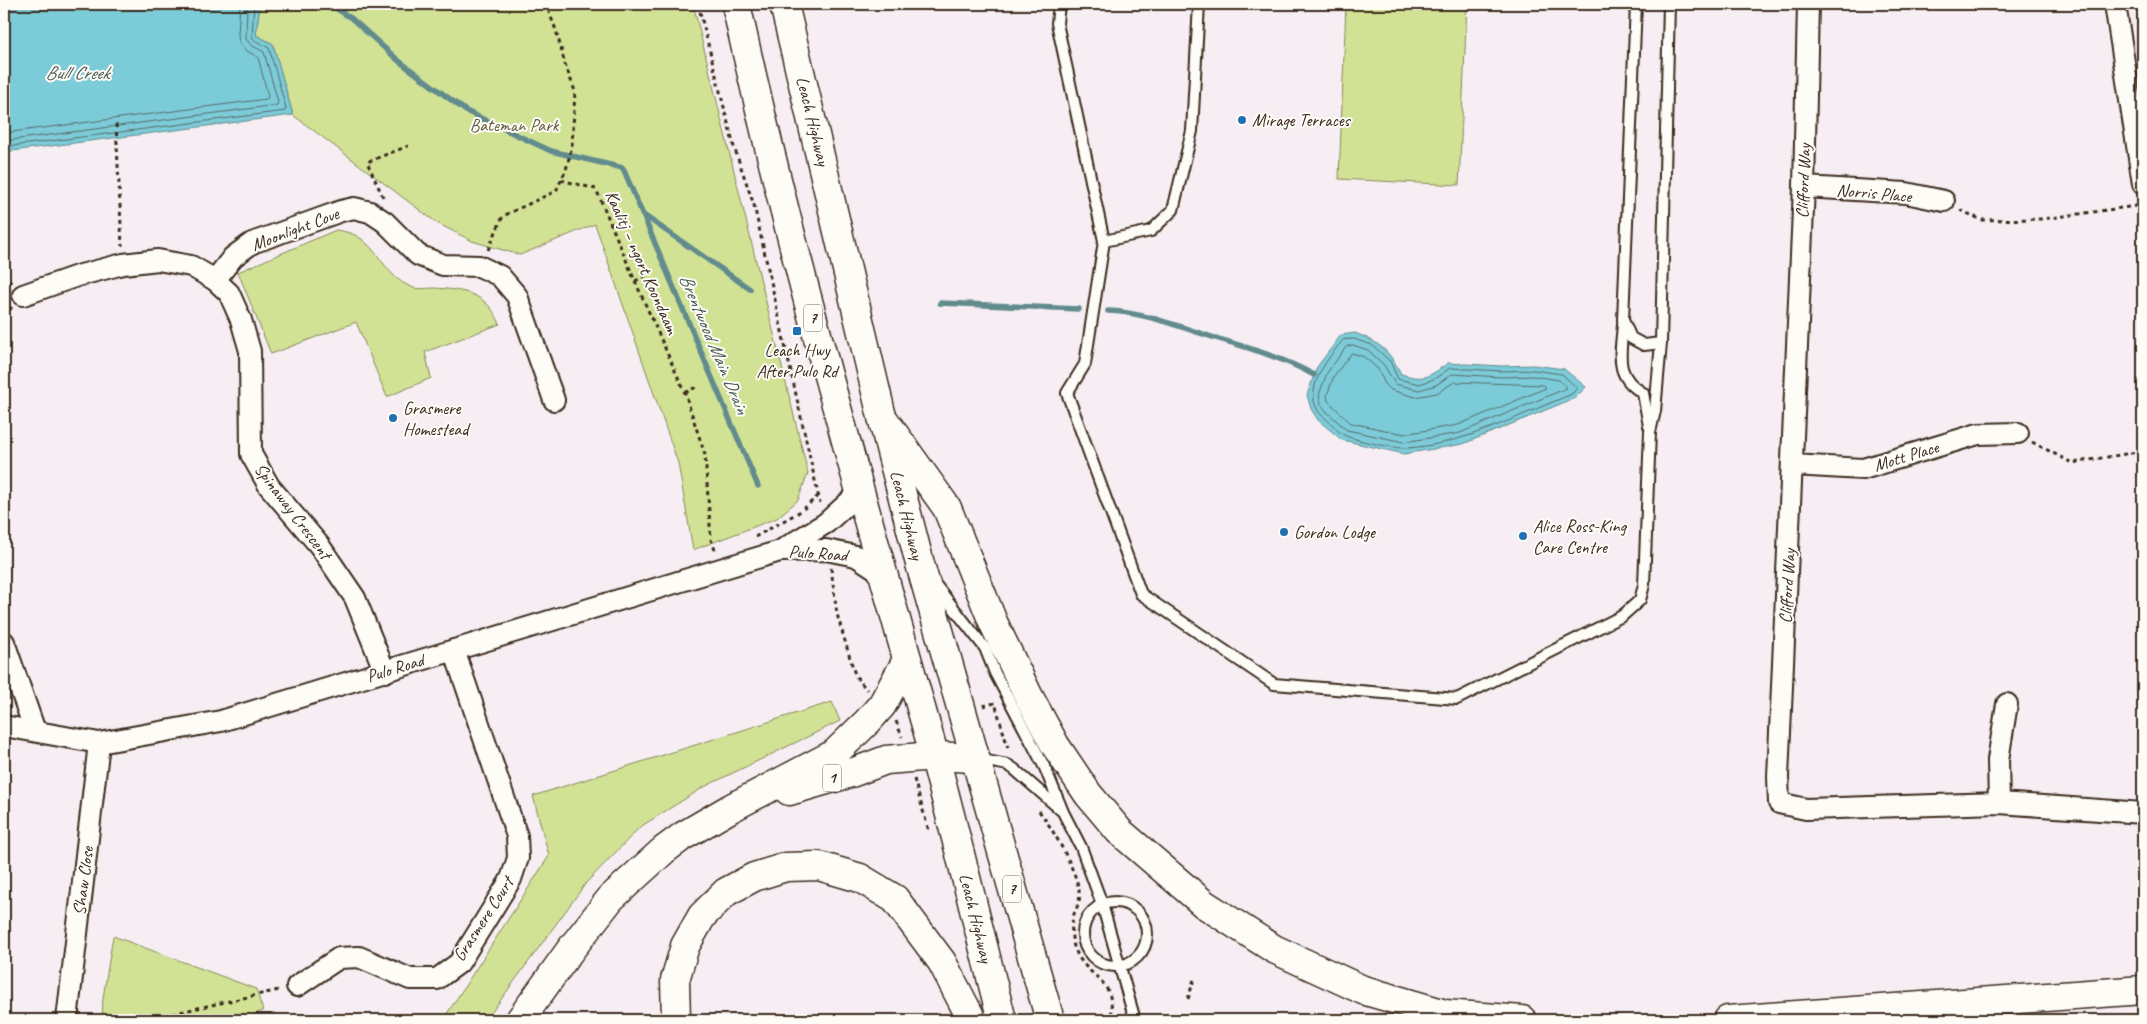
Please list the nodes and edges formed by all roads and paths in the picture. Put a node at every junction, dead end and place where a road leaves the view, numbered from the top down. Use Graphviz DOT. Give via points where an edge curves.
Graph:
graph roads {
  1 [pos="546,4"];
  2 [pos="698,4"];
  3 [pos="736,4"];
  4 [pos="784,4"];
  5 [pos="1059,4"];
  6 [pos="1200,4"];
  7 [pos="1636,4"];
  8 [pos="1669,4"];
  9 [pos="1808,4"];
  10 [pos="2118,4"];
  11 [pos="2139,120"];
  12 [pos="116,124"];
  13 [pos="408,146"];
  14 [pos="561,180"];
  15 [pos="2143,184"];
  16 [pos="1804,187"];
  17 [pos="1944,201"];
  18 [pos="2143,205"];
  19 [pos="387,216"];
  20 [pos="1104,241"];
  21 [pos="123,264"];
  22 [pos="479,266"];
  23 [pos="648,275"];
  24 [pos="215,280"];
  25 [pos="635,281"];
  26 [pos="23,295"];
  27 [pos="1624,320"];
  28 [pos="1661,343"];
  29 [pos="696,387"];
  30 [pos="685,392"];
  31 [pos="554,400"];
  32 [pos="882,417"];
  33 [pos="1650,432"];
  34 [pos="2018,434"];
  35 [pos="2143,452"];
  36 [pos="1792,465"];
  37 [pos="860,493"];
  38 [pos="748,541"];
  39 [pos="829,550"];
  40 [pos="780,551"];
  41 [pos="724,553"];
  42 [pos="920,564"];
  43 [pos="882,573"];
  44 [pos="4,642"];
  45 [pos="454,650"];
  46 [pos="907,660"];
  47 [pos="386,672"];
  48 [pos="870,695"];
  49 [pos="2007,704"];
  50 [pos="989,705"];
  51 [pos="895,717"];
  52 [pos="4,726"];
  53 [pos="35,731"];
  54 [pos="902,739"];
  55 [pos="99,743"];
  56 [pos="1008,748"];
  57 [pos="934,756"];
  58 [pos="975,758"];
  59 [pos="912,772"];
  60 [pos="1999,803"];
  61 [pos="1035,807"];
  62 [pos="731,808"];
  63 [pos="1063,812"];
  64 [pos="2143,813"];
  65 [pos="936,827"];
  66 [pos="1102,904"];
  67 [pos="1120,966"];
  68 [pos="1195,976"];
  69 [pos="297,986"];
  70 [pos="2143,990"];
  71 [pos="1188,999"];
  72 [pos="67,1020"];
  73 [pos="158,1020"];
  74 [pos="520,1020"];
  75 [pos="676,1020"];
  76 [pos="972,1020"];
  77 [pos="1002,1020"];
  78 [pos="1050,1020"];
  79 [pos="1111,1020"];
  80 [pos="1135,1020"];
  81 [pos="1522,1020"];
  82 [pos="1728,1020"];
  1 -- 14 [label="path" via="576,91 572,146"];
  2 -- 38 [label="path" via="734,147 754,205 818,496 801,511"];
  3 -- 37 [label="highway, Leach Highway / 7"];
  4 -- 32 [label="highway, Leach Highway / 7"];
  5 -- 20 [label="lane" via="1057,23"];
  6 -- 20 [label="lane" via="1192,131 1173,210 1151,231"];
  7 -- 27 [label="lane"];
  8 -- 28 [label="lane"];
  9 -- 16 [label="street, Clifford Way"];
  10 -- 11 [label="street"];
  11 -- 15 [label="street"];
  12 -- 21 [label="path"];
  13 -- 19 [label="path" via="367,162"];
  14 -- 22 [label="path" via="556,191 503,216"];
  14 -- 25 [label="path, Kaalitj – ngort Koondaam" via="596,189"];
  16 -- 17 [label="street, Norris Place" via="1906,193"];
  16 -- 36 [label="street, Clifford Way"];
  17 -- 18 [label="path" via="1982,220 2043,219"];
  19 -- 22 [label="street, Moonlight Cove" via="418,255 443,265"];
  19 -- 24 [label="street, Moonlight Cove" via="354,208 252,242 233,257"];
  20 -- 33 [label="lane" via="1085,364 1067,393 1141,594 1274,684 1457,699 1627,613 1640,600 1644,585"];
  21 -- 24 [label="street, Spinaway Crescent" via="158,260 191,266"];
  21 -- 26 [label="street, Spinaway Crescent"];
  22 -- 31 [label="street, Moonlight Cove" via="500,276 517,296"];
  23 -- 25 [label="path"];
  24 -- 47 [label="street, Spinaway Crescent" via="229,293 250,351 250,454 269,486 319,545 356,598"];
  25 -- 30 [label="path, Kaalitj – ngort Koondaam"];
  27 -- 28 [label="lane" via="1631,338 1644,345"];
  27 -- 33 [label="lane" via="1622,373 1630,386 1643,393"];
  28 -- 33 [label="lane"];
  29 -- 30 [label="path"];
  30 -- 41 [label="path, Kaalitj – ngort Koondaam" via="705,455 712,540 717,555"];
  32 -- 42 [label="highway, Leach Highway / 7"];
  32 -- 81 [label="highway" via="947,508 993,622 1056,745 1088,794 1119,831 1204,904 1274,949 1362,990 1445,1014"];
  34 -- 35 [label="path" via="2072,463"];
  34 -- 36 [label="street, Mott Place" via="1978,434 1863,469"];
  36 -- 60 [label="street, Clifford Way" via="1779,803 1806,809"];
  37 -- 40 [label="street, Pulo Road" via="826,523"];
  37 -- 43 [label="highway, Leach Highway / 7"];
  39 -- 40 [label="street, Pulo Road"];
  39 -- 43 [label="street, Pulo Road" via="856,556"];
  39 -- 48 [label="path" via="837,614 855,675"];
  40 -- 45 [label="street, Pulo Road"];
  42 -- 58 [label="highway, Leach Highway / 7"];
  42 -- 63 [label="lane" via="985,648 999,682 1045,768"];
  43 -- 46 [label="highway, Leach Highway / 7"];
  44 -- 53 [label="street"];
  45 -- 47 [label="street, Pulo Road"];
  45 -- 69 [label="street, Grasmere Court" via="516,836 518,858 511,879 459,962 437,979 410,979 360,957 339,958"];
  46 -- 57 [label="highway, Leach Highway / 7"];
  46 -- 62 [label="highway" via="877,711 834,754"];
  47 -- 55 [label="street, Pulo Road" via="221,721"];
  49 -- 60 [label="street" via="1998,760"];
  50 -- 56 [label="path" via="995,703"];
  51 -- 54 [label="path"];
  52 -- 53 [label="street, Pulo Road"];
  53 -- 55 [label="street, Pulo Road"];
  55 -- 72 [label="street, Shaw Close"];
  57 -- 58 [label="highway, 1"];
  57 -- 62 [label="highway, 1" via="886,760"];
  57 -- 77 [label="highway, Leach Highway / 7"];
  58 -- 63 [label="lane" via="1008,765"];
  58 -- 78 [label="highway, Leach Highway / 7"];
  59 -- 65 [label="path" via="928,828"];
  60 -- 64 [label="street, Clifford Way"];
  61 -- 79 [label="path" via="1056,836 1078,884 1079,902 1072,921 1074,948 1107,988 1113,1006"];
  62 -- 74 [label="highway, 1" via="676,840 611,898"];
  63 -- 66 [label="lane" via="1081,847"];
  66 -- 67 [label="lane"];
  66 -- 67 [label="lane" via="1087,918 1083,938 1086,948 1100,963"];
  66 -- 67 [label="lane" via="1124,903 1134,907 1146,925 1145,946 1139,956"];
  67 -- 80 [label="lane"];
  68 -- 71 [label="path"];
  69 -- 73 [label="path" via="180,1012"];
  70 -- 82 [label="highway"];
  75 -- 76 [label="highway" via="675,980 685,946 702,916 726,892 754,877 786,867 819,866 860,878 895,899 942,962"];
}
